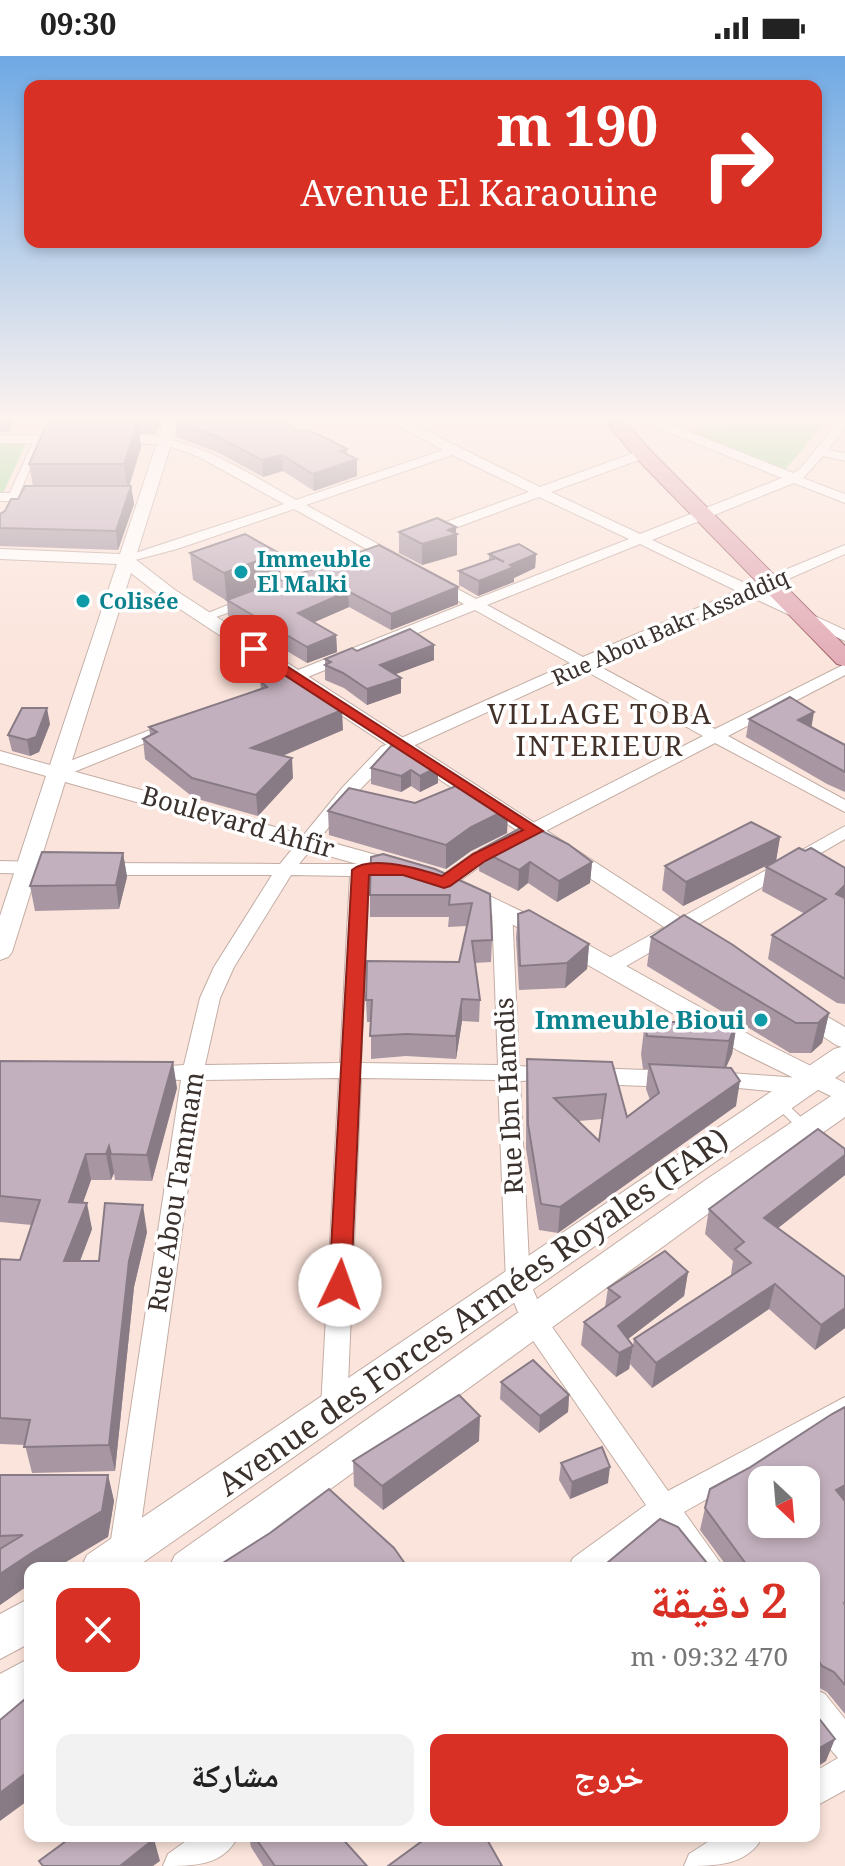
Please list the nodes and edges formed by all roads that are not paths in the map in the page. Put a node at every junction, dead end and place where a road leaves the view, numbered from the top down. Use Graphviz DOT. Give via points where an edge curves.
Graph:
graph roads {
  1 [pos="6,500"];
  2 [pos="136,500"];
  3 [pos="288,500"];
  4 [pos="306,500"];
  5 [pos="516,500"];
  6 [pos="561,500"];
  7 [pos="689,500"];
  8 [pos="737,500"];
  9 [pos="295,504"];
  10 [pos="702,514"];
  11 [pos="4,517"];
  12 [pos="640,538"];
  13 [pos="387,549"];
  14 [pos="845,549"];
  15 [pos="0,554"];
  16 [pos="124,559"];
  17 [pos="772,583"];
  18 [pos="752,591"];
  19 [pos="264,595"];
  20 [pos="474,604"];
  21 [pos="205,617"];
  22 [pos="806,619"];
  23 [pos="845,636"];
  24 [pos="845,659"];
  25 [pos="584,665"];
  26 [pos="845,669"];
  27 [pos="295,676"];
  28 [pos="266,688"];
  29 [pos="196,717"];
  30 [pos="718,735"];
  31 [pos="399,743"];
  32 [pos="0,757"];
  33 [pos="58,772"];
  34 [pos="845,807"];
  35 [pos="535,831"];
  36 [pos="845,831"];
  37 [pos="307,842"];
  38 [pos="0,867"];
  39 [pos="29,868"];
  40 [pos="360,870"];
  41 [pos="405,870"];
  42 [pos="284,871"];
  43 [pos="444,883"];
  44 [pos="502,909"];
  45 [pos="5,921"];
  46 [pos="678,924"];
  47 [pos="714,950"];
  48 [pos="0,952"];
  49 [pos="609,967"];
  50 [pos="789,1001"];
  51 [pos="845,1039"];
  52 [pos="845,1056"];
  53 [pos="350,1070"];
  54 [pos="193,1072"];
  55 [pos="507,1072"];
  56 [pos="134,1073"];
  57 [pos="796,1089"];
  58 [pos="845,1094"];
  59 [pos="845,1102"];
  60 [pos="811,1132"];
  61 [pos="518,1283"];
  62 [pos="534,1322"];
  63 [pos="334,1408"];
  64 [pos="845,1408"];
  65 [pos="664,1508"];
  66 [pos="118,1562"];
  67 [pos="119,1562"];
  68 [pos="197,1562"];
  69 [pos="591,1562"];
  70 [pos="704,1562"];
  71 [pos="24,1622"];
  72 [pos="0,1639"];
  73 [pos="24,1683"];
  74 [pos="0,1700"];
  75 [pos="820,1713"];
  76 [pos="845,1745"];
  77 [pos="845,1771"];
  78 [pos="820,1787"];
  79 [pos="213,1842"];
  80 [pos="737,1842"];
  81 [pos="180,1866"];
  82 [pos="701,1866"];
  1 -- 11 [label="street"];
  2 -- 16 [label="street"];
  3 -- 9 [label="street"];
  4 -- 9 [label="street"];
  5 -- 13 [label="street"];
  6 -- 12 [label="street"];
  7 -- 10 [label="main road"];
  8 -- 10 [label="street"];
  9 -- 13 [label="street"];
  9 -- 16 [label="street"];
  10 -- 12 [label="street"];
  10 -- 17 [label="main road"];
  12 -- 18 [label="street"];
  12 -- 20 [label="street"];
  13 -- 20 [label="street"];
  14 -- 17 [label="street, Rue Abou Bakr Assaddiq"];
  15 -- 16 [label="street"];
  16 -- 21 [label="street"];
  16 -- 33 [label="street"];
  17 -- 18 [label="street, Rue Abou Bakr Assaddiq"];
  17 -- 22 [label="main road"];
  18 -- 22 [label="street"];
  18 -- 25 [label="street, Rue Abou Bakr Assaddiq"];
  19 -- 21 [label="street"];
  20 -- 25 [label="street"];
  20 -- 27 [label="street"];
  21 -- 27 [label="street"];
  22 -- 23 [label="street"];
  22 -- 24 [label="main road"];
  25 -- 30 [label="street"];
  25 -- 31 [label="street, Rue Abou Bakr Assaddiq"];
  26 -- 30 [label="street"];
  27 -- 28 [label="street"];
  27 -- 31 [label="street"];
  29 -- 33 [label="street"];
  30 -- 34 [label="street"];
  30 -- 35 [label="street"];
  31 -- 35 [label="street"];
  31 -- 37 [label="street, Rue Abou Bakr Assaddiq" via="348,792"];
  32 -- 33 [label="street, Boulevard Ahfir"];
  33 -- 37 [label="street, Boulevard Ahfir"];
  33 -- 39 [label="street"];
  35 -- 43 [label="street" via="479,858"];
  35 -- 46 [label="street"];
  36 -- 46 [label="street"];
  37 -- 41 [label="street, Boulevard Ahfir"];
  37 -- 42 [label="street, Rue Abou Tammam"];
  38 -- 39 [label="street"];
  39 -- 42 [label="street"];
  39 -- 45 [label="street"];
  40 -- 41 [label="street"];
  40 -- 42 [label="street"];
  40 -- 53 [label="street"];
  41 -- 43 [label="street, Boulevard Ahfir"];
  42 -- 54 [label="street, Rue Abou Tammam" via="214,988"];
  43 -- 44 [label="street, Boulevard Ahfir"];
  44 -- 49 [label="street, Boulevard Ahfir"];
  44 -- 55 [label="street, Rue Ibn Hamdis"];
  45 -- 48 [label="street"];
  46 -- 47 [label="street"];
  46 -- 49 [label="street"];
  49 -- 57 [label="street, Boulevard Ahfir" via="742,1044"];
  50 -- 51 [label="street"];
  52 -- 57 [label="main road, Avenue des Forces Armées Royales (FAR)"];
  53 -- 54 [label="street"];
  53 -- 55 [label="street"];
  53 -- 63 [label="street"];
  54 -- 56 [label="street"];
  54 -- 66 [label="street, Rue Abou Tammam"];
  55 -- 57 [label="street"];
  55 -- 61 [label="street, Rue Ibn Hamdis"];
  57 -- 58 [label="street, Boulevard Ahfir"];
  57 -- 60 [label="lane"];
  57 -- 61 [label="main road, Avenue des Forces Armées Royales (FAR)"];
  59 -- 60 [label="main road, Avenue des Forces Armées Royales (FAR)"];
  60 -- 62 [label="main road, Avenue des Forces Armées Royales (FAR)"];
  61 -- 62 [label="street, Rue Ibn Hamdis"];
  61 -- 63 [label="main road, Avenue des Forces Armées Royales (FAR)"];
  62 -- 65 [label="street, Rue Ibn Hamdis"];
  62 -- 68 [label="main road, Avenue des Forces Armées Royales (FAR)"];
  63 -- 67 [label="main road, Avenue des Forces Armées Royales (FAR)"];
  64 -- 65 [label="street"];
  65 -- 69 [label="street"];
  65 -- 70 [label="street, Rue Ibn Hamdis"];
  71 -- 72 [label="main road"];
  73 -- 74 [label="main road"];
  75 -- 76 [label="street"];
  77 -- 78 [label="street"];
  79 -- 81 [label="street"];
  80 -- 82 [label="street"];
}
